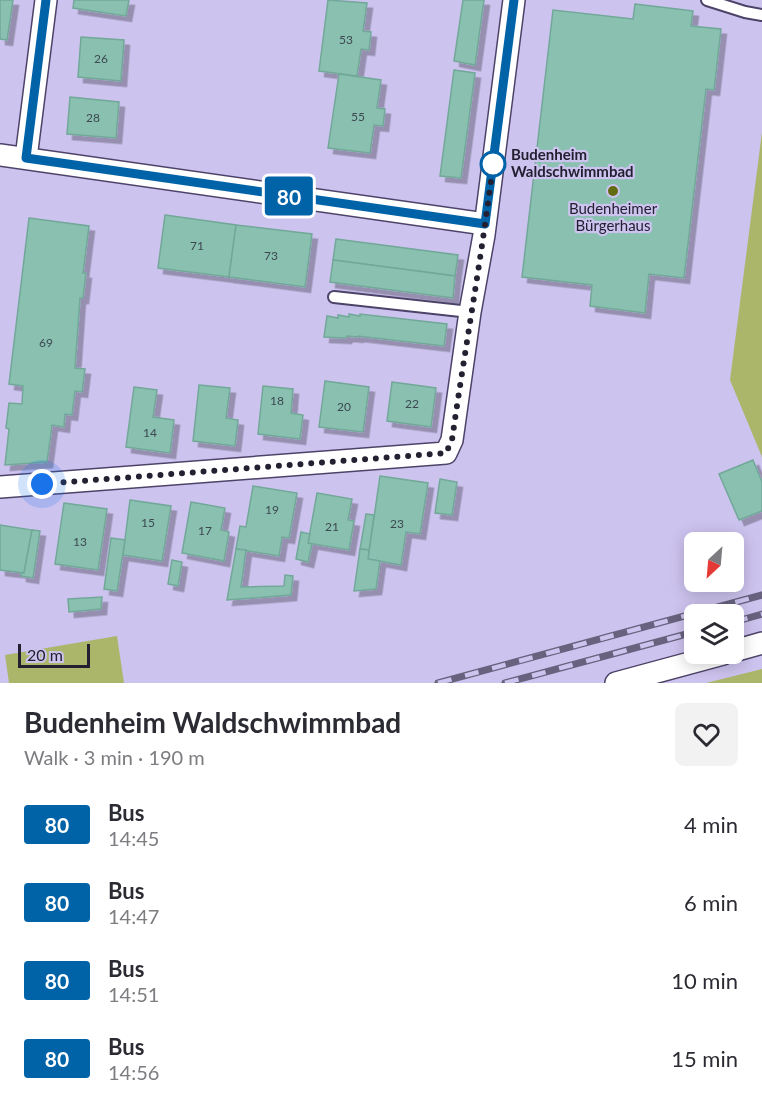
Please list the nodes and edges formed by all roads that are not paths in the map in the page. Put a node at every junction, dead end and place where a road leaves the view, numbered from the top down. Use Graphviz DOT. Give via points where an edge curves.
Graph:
graph roads {
  1 [pos="46,0"];
  2 [pos="514,0"];
  3 [pos="707,0"];
  4 [pos="762,15"];
  5 [pos="0,155"];
  6 [pos="26,158"];
  7 [pos="485,224"];
  8 [pos="334,297"];
  9 [pos="470,312"];
  10 [pos="0,487"];
  11 [pos="762,644"];
  12 [pos="744,648"];
  13 [pos="686,664"];
  14 [pos="616,683"];
  1 -- 6 [label="street"];
  2 -- 7 [label="street"];
  3 -- 4 [label="lane"];
  5 -- 6 [label="street"];
  6 -- 7 [label="street"];
  7 -- 9 [label="street"];
  8 -- 9 [label="lane"];
  9 -- 10 [label="street" via="452,440 446,453"];
  11 -- 12 [label="street"];
  13 -- 14 [label="street"];
}
